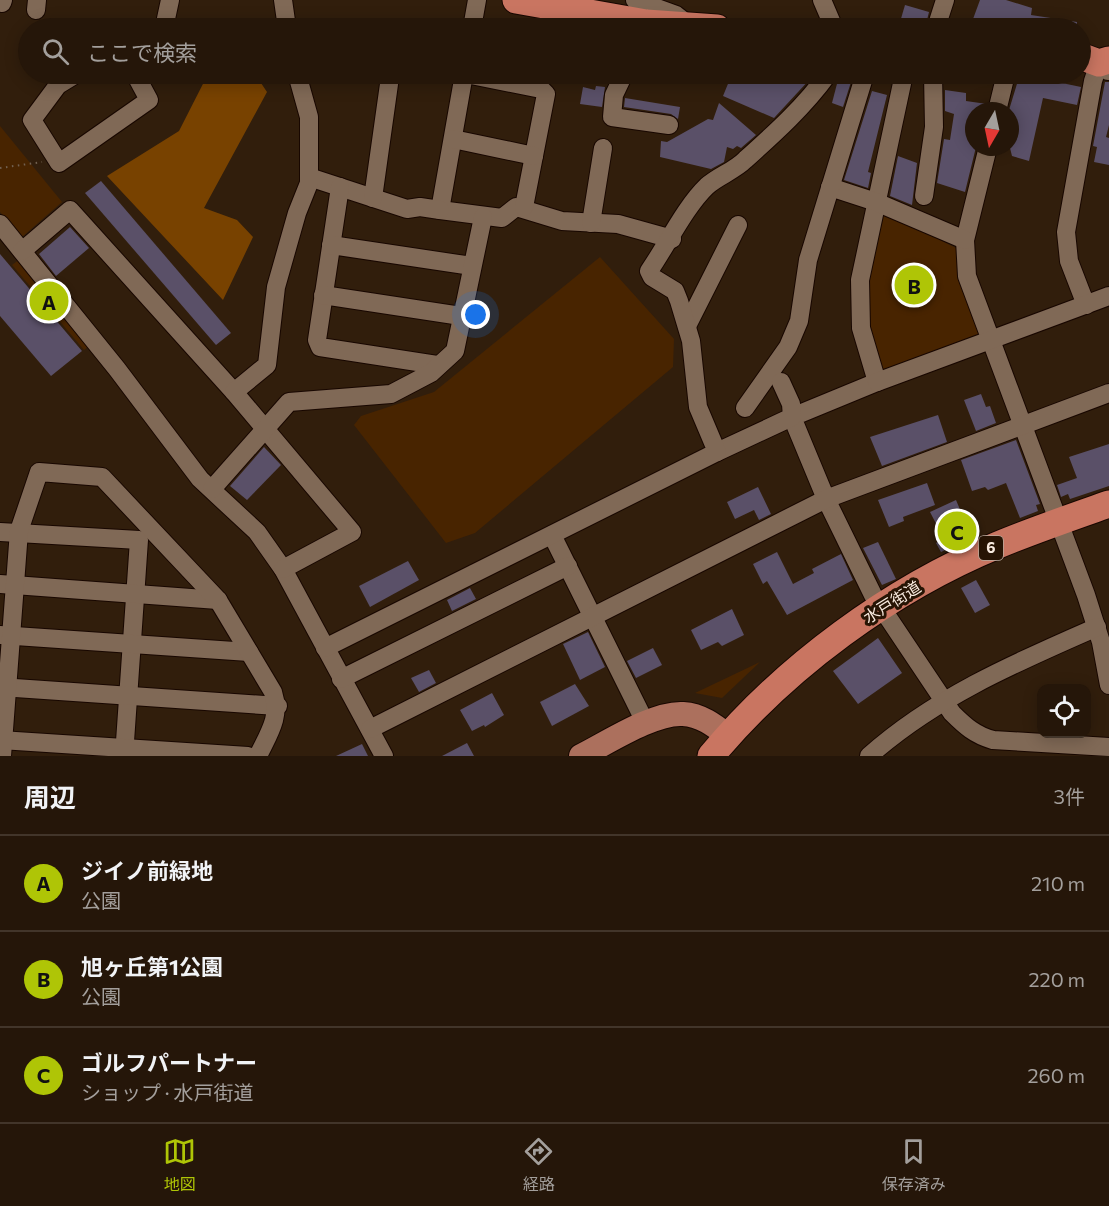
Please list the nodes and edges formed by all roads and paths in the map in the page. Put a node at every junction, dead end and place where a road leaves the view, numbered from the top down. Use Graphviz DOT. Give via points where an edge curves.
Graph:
graph roads {
  1 [pos="170,0"];
  2 [pos="283,0"];
  3 [pos="477,0"];
  4 [pos="516,0"];
  5 [pos="822,0"];
  6 [pos="945,0"];
  7 [pos="642,17"];
  8 [pos="166,18"];
  9 [pos="286,18"];
  10 [pos="474,18"];
  11 [pos="830,18"];
  12 [pos="939,18"];
  13 [pos="1099,63"];
  14 [pos="60,84"];
  15 [pos="140,84"];
  16 [pos="300,84"];
  17 [pos="389,84"];
  18 [pos="463,84"];
  19 [pos="516,84"];
  20 [pos="619,84"];
  21 [pos="820,84"];
  22 [pos="862,84"];
  23 [pos="902,84"];
  24 [pos="933,84"];
  25 [pos="1004,84"];
  26 [pos="999,102"];
  27 [pos="669,125"];
  28 [pos="453,139"];
  29 [pos="603,147"];
  30 [pos="534,156"];
  31 [pos="986,156"];
  32 [pos="56,158"];
  33 [pos="0,168"];
  34 [pos="309,177"];
  35 [pos="340,187"];
  36 [pos="830,187"];
  37 [pos="924,196"];
  38 [pos="373,198"];
  39 [pos="876,202"];
  40 [pos="524,207"];
  41 [pos="440,210"];
  42 [pos="483,217"];
  43 [pos="591,223"];
  44 [pos="0,224"];
  45 [pos="738,225"];
  46 [pos="672,239"];
  47 [pos="965,240"];
  48 [pos="331,245"];
  49 [pos="22,251"];
  50 [pos="472,266"];
  51 [pos="324,295"];
  52 [pos="1109,296"];
  53 [pos="1086,304"];
  54 [pos="461,316"];
  55 [pos="687,326"];
  56 [pos="991,339"];
  57 [pos="437,365"];
  58 [pos="781,382"];
  59 [pos="877,382"];
  60 [pos="234,392"];
  61 [pos="1109,393"];
  62 [pos="745,408"];
  63 [pos="792,417"];
  64 [pos="1022,426"];
  65 [pos="265,428"];
  66 [pos="717,452"];
  67 [pos="212,489"];
  68 [pos="826,499"];
  69 [pos="1109,504"];
  70 [pos="1058,522"];
  71 [pos="19,531"];
  72 [pos="0,532"];
  73 [pos="143,532"];
  74 [pos="552,535"];
  75 [pos="568,566"];
  76 [pos="283,569"];
  77 [pos="7,584"];
  78 [pos="134,593"];
  79 [pos="218,600"];
  80 [pos="881,608"];
  81 [pos="593,616"];
  82 [pos="1097,627"];
  83 [pos="5,636"];
  84 [pos="131,643"];
  85 [pos="325,648"];
  86 [pos="249,652"];
  87 [pos="342,679"];
  88 [pos="1109,685"];
  89 [pos="3,687"];
  90 [pos="127,695"];
  91 [pos="944,701"];
  92 [pos="278,706"];
  93 [pos="646,724"];
  94 [pos="370,729"];
  95 [pos="1,745"];
  96 [pos="720,746"];
  97 [pos="1109,747"];
  98 [pos="124,752"];
  99 [pos="248,756"];
  100 [pos="258,756"];
  101 [pos="384,756"];
  102 [pos="581,756"];
  103 [pos="869,756"];
  1 -- 8 [label="street"];
  2 -- 9 [label="street"];
  3 -- 10 [label="street"];
  4 -- 7 [label="highway"];
  5 -- 11 [label="street"];
  6 -- 12 [label="street"];
  13 -- 53 [label="street" via="1066,232 1069,261"];
  14 -- 32 [label="street" via="32,120"];
  15 -- 32 [label="street" via="148,100 59,163"];
  16 -- 34 [label="street" via="309,117"];
  17 -- 38 [label="street"];
  18 -- 28 [label="street"];
  19 -- 30 [label="street" via="546,93"];
  20 -- 27 [label="street" via="612,117"];
  21 -- 46 [label="street" via="791,119 744,162 708,185 695,199"];
  22 -- 36 [label="street"];
  23 -- 39 [label="street"];
  24 -- 37 [label="street" via="934,127"];
  25 -- 26 [label="street"];
  28 -- 30 [label="street"];
  28 -- 41 [label="street"];
  29 -- 43 [label="street"];
  30 -- 40 [label="street"];
  31 -- 47 [label="street"];
  32 -- 33 [label="path"];
  34 -- 35 [label="street"];
  34 -- 60 [label="street" via="276,287 267,365"];
  35 -- 38 [label="street"];
  35 -- 48 [label="street"];
  36 -- 39 [label="street"];
  36 -- 62 [label="street" via="808,260 799,321 788,347"];
  38 -- 41 [label="street" via="407,209"];
  39 -- 47 [label="street"];
  39 -- 59 [label="street" via="858,303"];
  40 -- 42 [label="street" via="516,207 502,218"];
  40 -- 43 [label="street" via="562,221"];
  41 -- 42 [label="street"];
  42 -- 50 [label="street"];
  43 -- 46 [label="street" via="618,224"];
  44 -- 49 [label="street"];
  45 -- 55 [label="street"];
  46 -- 55 [label="street" via="649,271 675,291"];
  47 -- 56 [label="street" via="967,276"];
  48 -- 50 [label="street"];
  48 -- 51 [label="street"];
  49 -- 60 [label="street" via="70,210"];
  49 -- 67 [label="street" via="200,479"];
  50 -- 54 [label="street"];
  51 -- 54 [label="street"];
  51 -- 57 [label="street" via="317,340 320,347"];
  52 -- 53 [label="street"];
  53 -- 56 [label="street"];
  54 -- 57 [label="street" via="455,351"];
  55 -- 66 [label="street" via="698,407"];
  56 -- 59 [label="street"];
  56 -- 64 [label="street"];
  57 -- 65 [label="street" via="414,385 391,394 289,402"];
  58 -- 63 [label="street"];
  59 -- 63 [label="street"];
  60 -- 65 [label="street"];
  61 -- 64 [label="street"];
  63 -- 66 [label="street"];
  63 -- 68 [label="street"];
  64 -- 68 [label="street"];
  64 -- 70 [label="street"];
  65 -- 67 [label="street"];
  65 -- 76 [label="street" via="352,532"];
  66 -- 74 [label="street"];
  67 -- 76 [label="street" via="257,532"];
  68 -- 80 [label="street"];
  68 -- 81 [label="street"];
  69 -- 70 [label="highway, 水戸街道 / 6"];
  70 -- 80 [label="highway, 水戸街道 / 6" via="964,561"];
  70 -- 82 [label="street"];
  71 -- 72 [label="street"];
  71 -- 73 [label="street"];
  71 -- 73 [label="street" via="39,472 102,477"];
  71 -- 77 [label="street"];
  73 -- 78 [label="street"];
  73 -- 79 [label="street"];
  74 -- 75 [label="street"];
  74 -- 85 [label="street"];
  75 -- 81 [label="street"];
  75 -- 87 [label="street"];
  76 -- 85 [label="street"];
  77 -- 78 [label="street"];
  77 -- 83 [label="street"];
  78 -- 79 [label="street"];
  78 -- 84 [label="street"];
  79 -- 86 [label="street"];
  80 -- 91 [label="street"];
  80 -- 96 [label="highway, 水戸街道 / 6" via="800,667"];
  81 -- 93 [label="street"];
  81 -- 94 [label="street"];
  82 -- 88 [label="street"];
  82 -- 91 [label="street"];
  83 -- 84 [label="street"];
  83 -- 89 [label="street"];
  84 -- 86 [label="street"];
  84 -- 90 [label="street"];
  85 -- 87 [label="street"];
  86 -- 92 [label="street"];
  87 -- 94 [label="street"];
  89 -- 90 [label="street"];
  89 -- 95 [label="street"];
  90 -- 92 [label="street"];
  90 -- 98 [label="street"];
  91 -- 97 [label="street" via="964,726 984,737"];
  91 -- 103 [label="street"];
  92 -- 100 [label="street"];
  93 -- 96 [label="main road" via="683,714 708,721"];
  93 -- 102 [label="main road"];
  94 -- 101 [label="street"];
  95 -- 98 [label="street"];
  98 -- 99 [label="street"];
}
